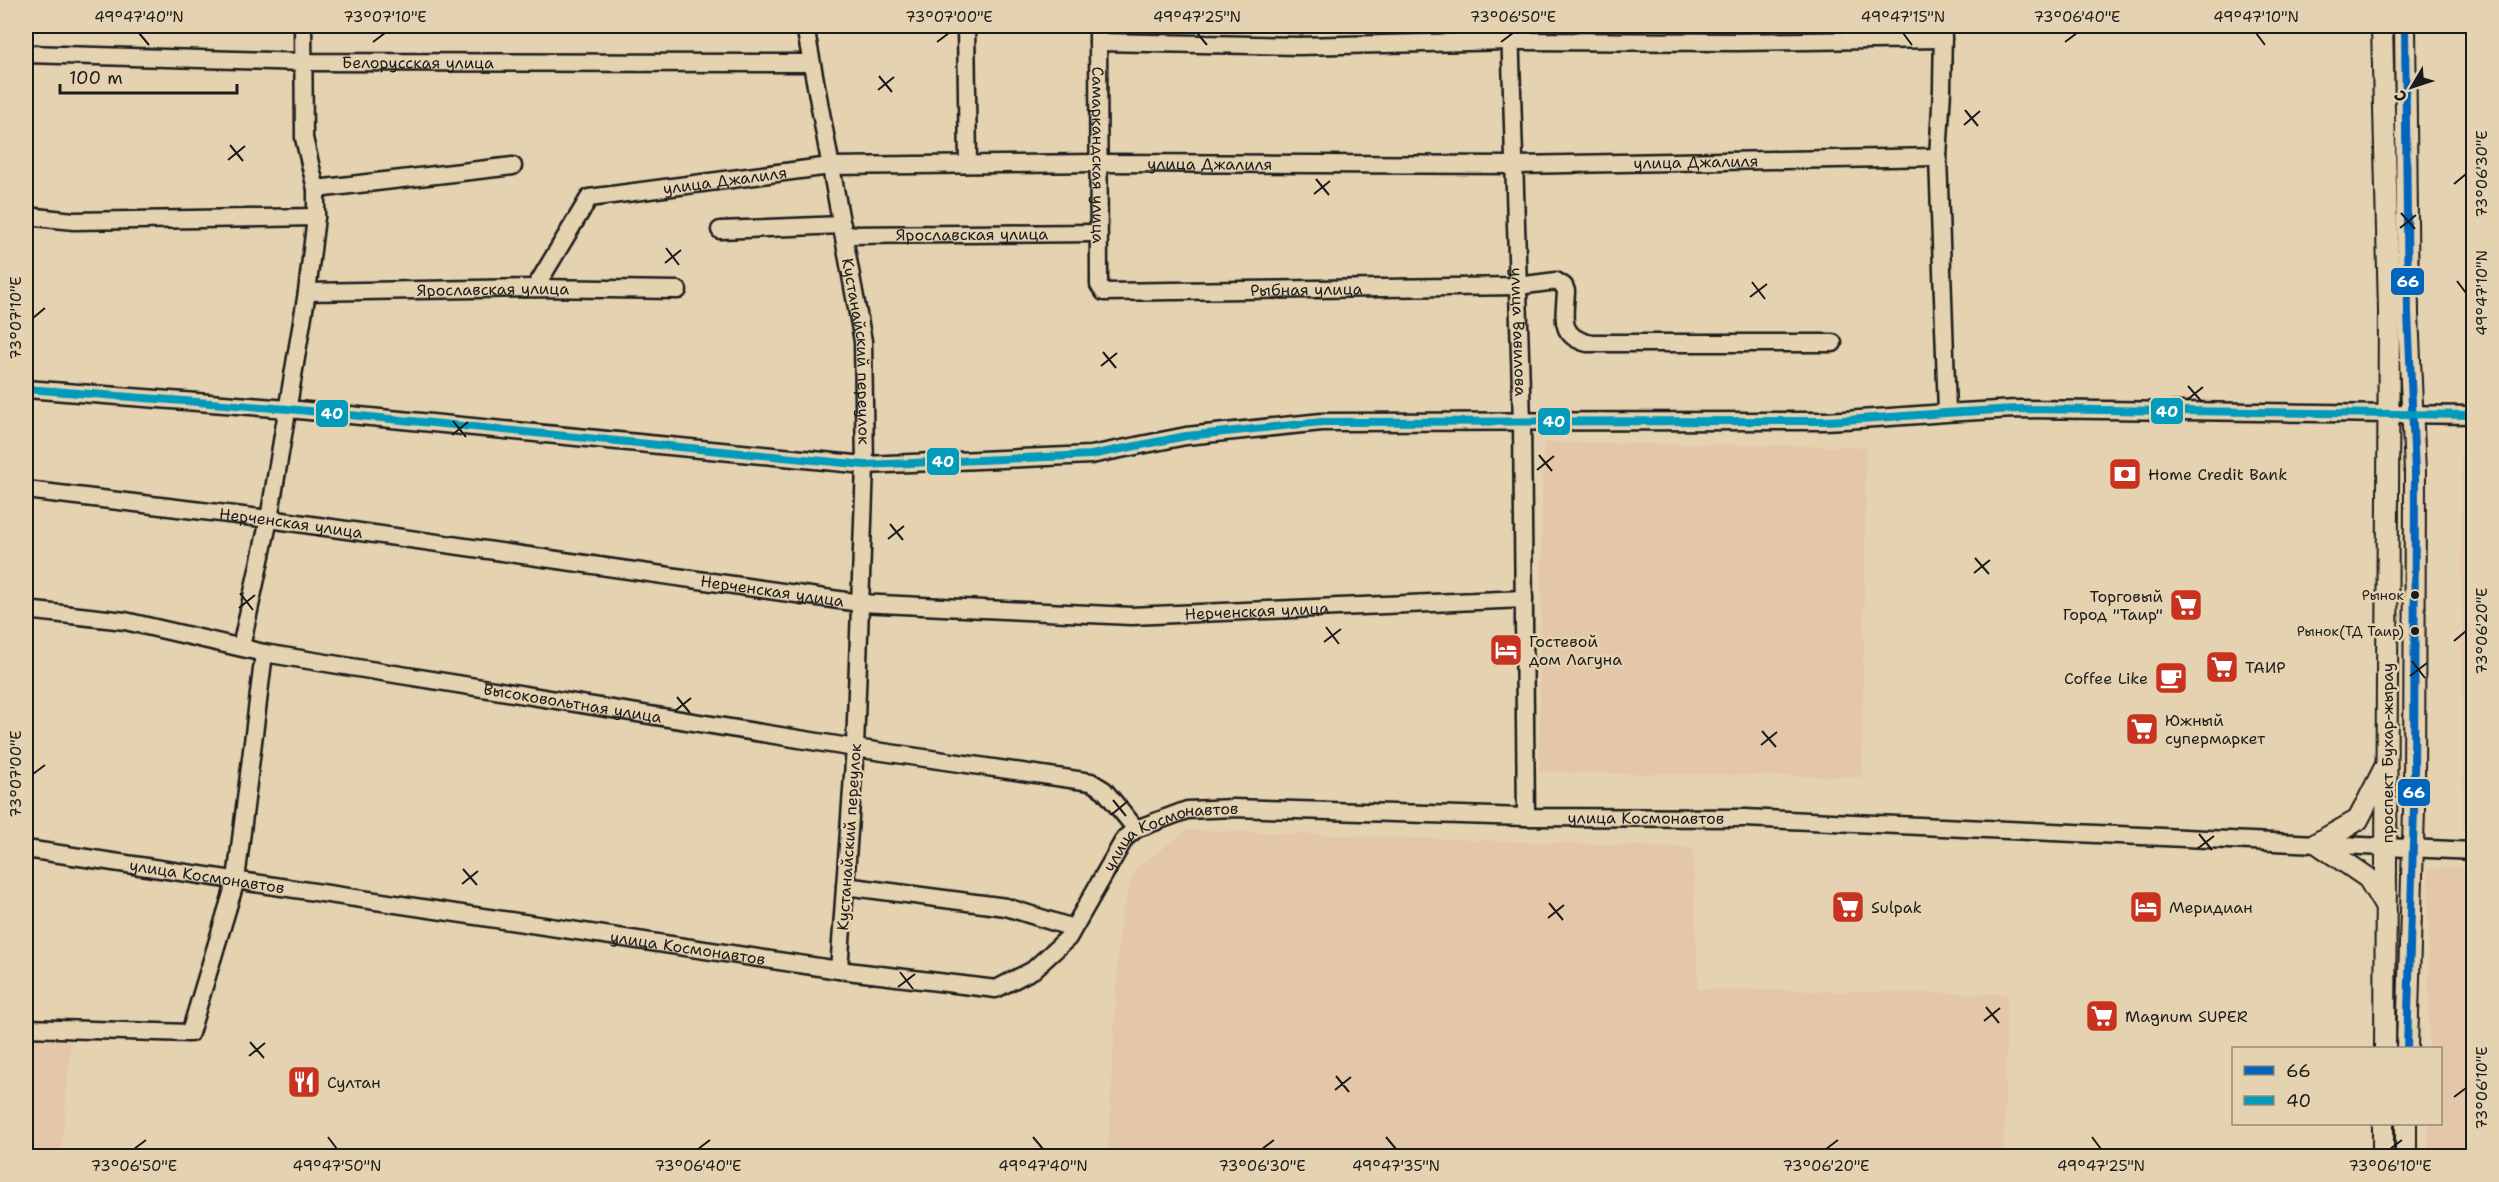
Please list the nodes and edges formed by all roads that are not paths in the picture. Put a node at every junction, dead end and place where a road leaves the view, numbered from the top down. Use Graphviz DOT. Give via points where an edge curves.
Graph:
graph roads {
  1 [pos="303,26"];
  2 [pos="805,26"];
  3 [pos="966,26"];
  4 [pos="2382,26"];
  5 [pos="2405,26"];
  6 [pos="1943,32"];
  7 [pos="1510,33"];
  8 [pos="1098,34"];
  9 [pos="26,54"];
  10 [pos="304,62"];
  11 [pos="810,63"];
  12 [pos="1938,157"];
  13 [pos="1098,163"];
  14 [pos="968,164"];
  15 [pos="1514,165"];
  16 [pos="513,166"];
  17 [pos="830,166"];
  18 [pos="316,189"];
  19 [pos="26,216"];
  20 [pos="316,217"];
  21 [pos="720,230"];
  22 [pos="843,230"];
  23 [pos="1098,232"];
  24 [pos="1099,285"];
  25 [pos="1518,286"];
  26 [pos="534,288"];
  27 [pos="678,290"];
  28 [pos="307,292"];
  29 [pos="1833,343"];
  30 [pos="26,389"];
  31 [pos="288,409"];
  32 [pos="1947,411"];
  33 [pos="2388,414"];
  34 [pos="2413,415"];
  35 [pos="2474,415"];
  36 [pos="1522,422"];
  37 [pos="865,465"];
  38 [pos="26,490"];
  39 [pos="269,519"];
  40 [pos="1524,599"];
  41 [pos="860,603"];
  42 [pos="26,610"];
  43 [pos="241,647"];
  44 [pos="264,653"];
  45 [pos="855,748"];
  46 [pos="2387,764"];
  47 [pos="1526,817"];
  48 [pos="1136,829"];
  49 [pos="2317,843"];
  50 [pos="2386,848"];
  51 [pos="26,849"];
  52 [pos="2412,849"];
  53 [pos="2474,851"];
  54 [pos="236,880"];
  55 [pos="845,886"];
  56 [pos="2386,907"];
  57 [pos="1073,928"];
  58 [pos="839,970"];
  59 [pos="26,1028"];
  60 [pos="2385,1047"];
  61 [pos="2407,1047"];
  62 [pos="2383,1125"];
  63 [pos="2406,1125"];
  64 [pos="2383,1156"];
  65 [pos="2406,1156"];
  1 -- 10 [label="street"];
  2 -- 11 [label="street, Кустанайский переулок"];
  3 -- 14 [label="street"];
  4 -- 33 [label="main road, проспект Бухар-жырау"];
  5 -- 34 [label="main road, проспект Бухар-жырау"];
  6 -- 7 [label="street" via="1738,42"];
  6 -- 12 [label="street"];
  7 -- 8 [label="street" via="1299,46"];
  7 -- 15 [label="street, улица Вавилова"];
  8 -- 13 [label="street, Самаркандская улица"];
  9 -- 10 [label="street, Белорусская улица"];
  10 -- 11 [label="street, Белорусская улица"];
  10 -- 18 [label="street" via="304,138"];
  11 -- 17 [label="street, Кустанайский переулок"];
  12 -- 15 [label="street, улица Джалиля"];
  12 -- 32 [label="street"];
  13 -- 14 [label="street, улица Джалиля"];
  13 -- 15 [label="street, улица Джалиля"];
  13 -- 23 [label="street, Самаркандская улица"];
  14 -- 17 [label="street, улица Джалиля"];
  15 -- 25 [label="street, улица Вавилова"];
  16 -- 18 [label="street"];
  17 -- 22 [label="street, Кустанайский переулок"];
  17 -- 26 [label="street, улица Джалиля" via="589,198"];
  18 -- 20 [label="street"];
  19 -- 20 [label="street" via="74,221"];
  20 -- 28 [label="street"];
  21 -- 22 [label="street, Ярославская улица"];
  22 -- 23 [label="street, Ярославская улица"];
  22 -- 37 [label="street, Кустанайский переулок" via="863,341"];
  23 -- 24 [label="street, Самаркандская улица"];
  24 -- 25 [label="street, Рыбная улица" via="1110,293"];
  25 -- 29 [label="street, Рыбная улица" via="1556,280 1566,291 1568,334 1587,343"];
  25 -- 36 [label="street, улица Вавилова"];
  26 -- 27 [label="street, Ярославская улица"];
  26 -- 28 [label="street, Ярославская улица"];
  28 -- 31 [label="street"];
  30 -- 31 [label="street"];
  31 -- 37 [label="street"];
  31 -- 39 [label="street"];
  32 -- 33 [label="street" via="2088,408"];
  32 -- 36 [label="street" via="1858,420"];
  33 -- 34 [label="street"];
  33 -- 46 [label="main road, проспект Бухар-жырау"];
  34 -- 35 [label="street"];
  34 -- 52 [label="main road, проспект Бухар-жырау"];
  36 -- 37 [label="street" via="1322,422 1186,436 1091,454"];
  36 -- 40 [label="street, улица Вавилова"];
  37 -- 41 [label="street, Кустанайский переулок"];
  38 -- 39 [label="street, Нерченская улица"];
  39 -- 41 [label="street, Нерченская улица"];
  39 -- 43 [label="street"];
  40 -- 41 [label="street, Нерченская улица" via="1131,616"];
  40 -- 47 [label="street, улица Вавилова"];
  41 -- 45 [label="street, Кустанайский переулок"];
  42 -- 43 [label="street, Высоковольтная улица" via="125,621"];
  43 -- 44 [label="street, Высоковольтная улица"];
  44 -- 45 [label="street, Высоковольтная улица"];
  44 -- 54 [label="street"];
  45 -- 48 [label="street, Высоковольтная улица" via="1091,782 1104,790"];
  45 -- 55 [label="street, Кустанайский переулок"];
  46 -- 49 [label="main road" via="2358,820"];
  46 -- 50 [label="main road, проспект Бухар-жырау"];
  47 -- 48 [label="street, улица Космонавтов" via="1234,808 1187,810"];
  47 -- 49 [label="street, улица Космонавтов" via="1745,818"];
  48 -- 57 [label="street, улица Космонавтов" via="1125,838"];
  49 -- 50 [label="street, улица Космонавтов"];
  49 -- 56 [label="main road" via="2368,878"];
  50 -- 52 [label="street, улица Космонавтов"];
  50 -- 56 [label="main road, проспект Бухар-жырау"];
  51 -- 54 [label="street, улица Космонавтов"];
  52 -- 53 [label="street, улица Космонавтов"];
  52 -- 61 [label="main road, проспект Бухар-жырау"];
  54 -- 58 [label="street, улица Космонавтов"];
  54 -- 59 [label="street" via="190,1033"];
  55 -- 57 [label="street" via="1006,907"];
  55 -- 58 [label="street, Кустанайский переулок"];
  56 -- 60 [label="main road, проспект Бухар-жырау"];
  57 -- 58 [label="street, улица Космонавтов" via="1068,938 1033,970 996,989"];
  62 -- 64 [label="main road"];
  63 -- 65 [label="main road"];
}
